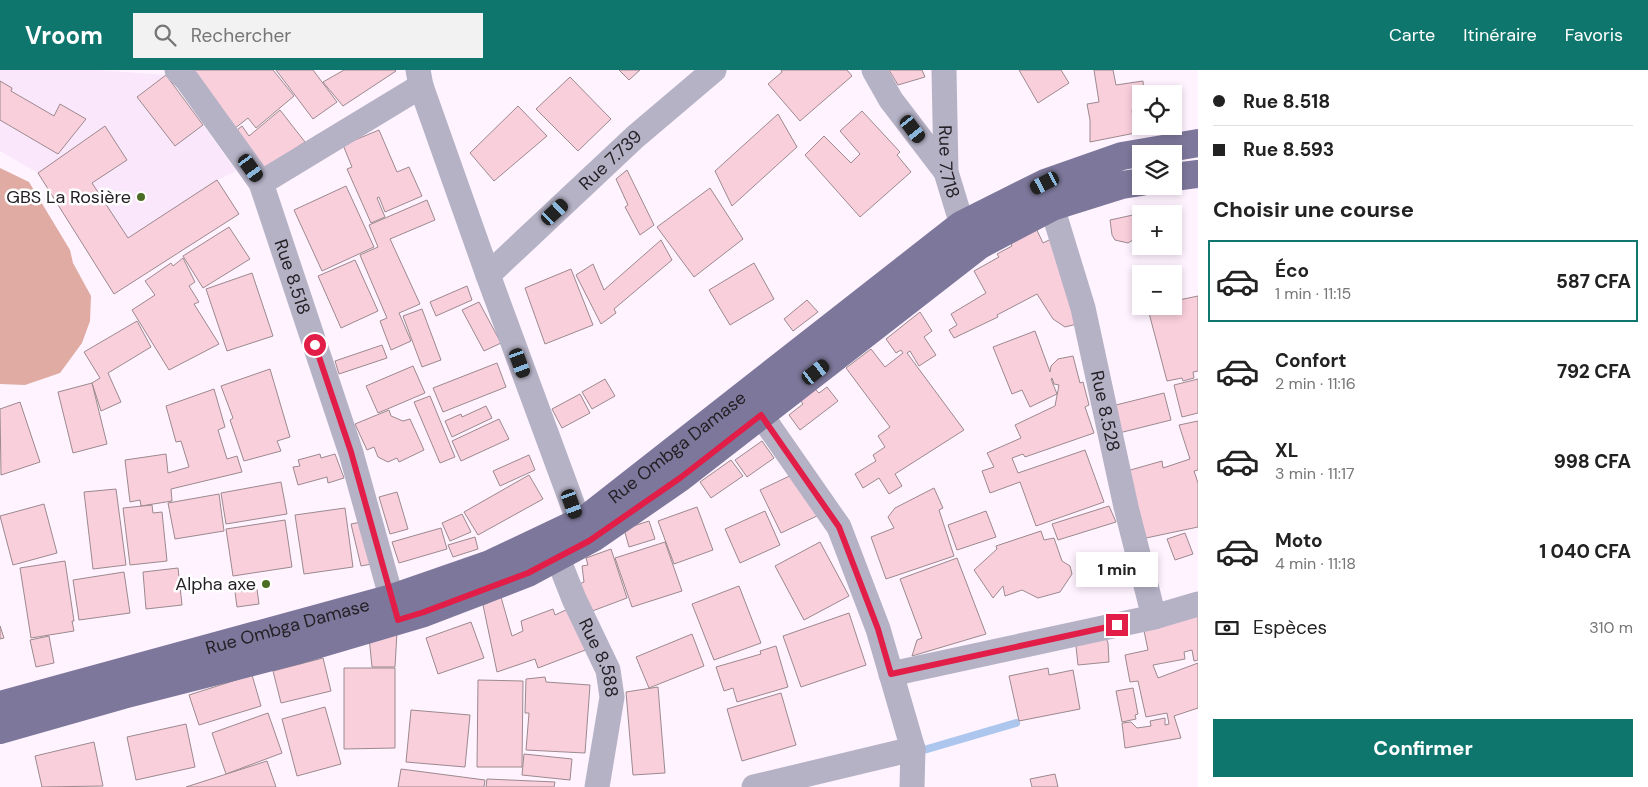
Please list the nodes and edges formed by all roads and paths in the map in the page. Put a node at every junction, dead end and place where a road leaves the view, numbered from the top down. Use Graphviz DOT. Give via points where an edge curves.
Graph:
graph roads {
  1 [pos="176,70"];
  2 [pos="714,70"];
  3 [pos="874,70"];
  4 [pos="944,70"];
  5 [pos="419,78"];
  6 [pos="1198,143"];
  7 [pos="946,172"];
  8 [pos="1198,174"];
  9 [pos="1182,176"];
  10 [pos="262,183"];
  11 [pos="1132,183"];
  12 [pos="1052,207"];
  13 [pos="961,225"];
  14 [pos="971,252"];
  15 [pos="488,275"];
  16 [pos="755,403"];
  17 [pos="584,531"];
  18 [pos="554,546"];
  19 [pos="1198,604"];
  20 [pos="395,609"];
  21 [pos="1154,616"];
  22 [pos="891,674"];
  23 [pos="0,705"];
  24 [pos="0,730"];
  25 [pos="913,749"];
  26 [pos="597,787"];
  27 [pos="754,787"];
  28 [pos="912,787"];
  1 -- 10 [label="street, Rue 8.518" via="187,80"];
  2 -- 15 [label="street, Rue 7.739" via="635,136"];
  3 -- 7 [label="street" via="891,100"];
  4 -- 7 [label="street, Rue 7.718"];
  5 -- 10 [label="street"];
  5 -- 15 [label="street"];
  6 -- 13 [label="main road, Rue Ombga Damase" via="1122,156 1045,183"];
  7 -- 13 [label="street, Rue 7.718"];
  8 -- 9 [label="main road"];
  10 -- 20 [label="street, Rue 8.518" via="351,452"];
  11 -- 12 [label="main road, Rue Ombga Damase"];
  12 -- 14 [label="main road, Rue Ombga Damase"];
  12 -- 21 [label="street, Rue 8.528" via="1083,308 1126,507"];
  13 -- 14 [label="street, Rue 7.718"];
  13 -- 16 [label="main road, Rue Ombga Damase"];
  14 -- 16 [label="main road, Rue Ombga Damase"];
  15 -- 17 [label="street"];
  16 -- 17 [label="main road, Rue Ombga Damase" via="587,518"];
  16 -- 22 [label="street" via="839,527 878,629"];
  17 -- 18 [label="main road, Rue Ombga Damase"];
  18 -- 20 [label="main road, Rue Ombga Damase" via="490,564"];
  18 -- 26 [label="street, Rue 8.588" via="574,599 608,670 612,697"];
  19 -- 21 [label="street"];
  20 -- 23 [label="main road, Rue Ombga Damase"];
  20 -- 24 [label="main road, Rue Ombga Damase" via="295,651"];
  21 -- 22 [label="street"];
  22 -- 25 [label="street"];
  25 -- 27 [label="street"];
  25 -- 28 [label="street"];
}
